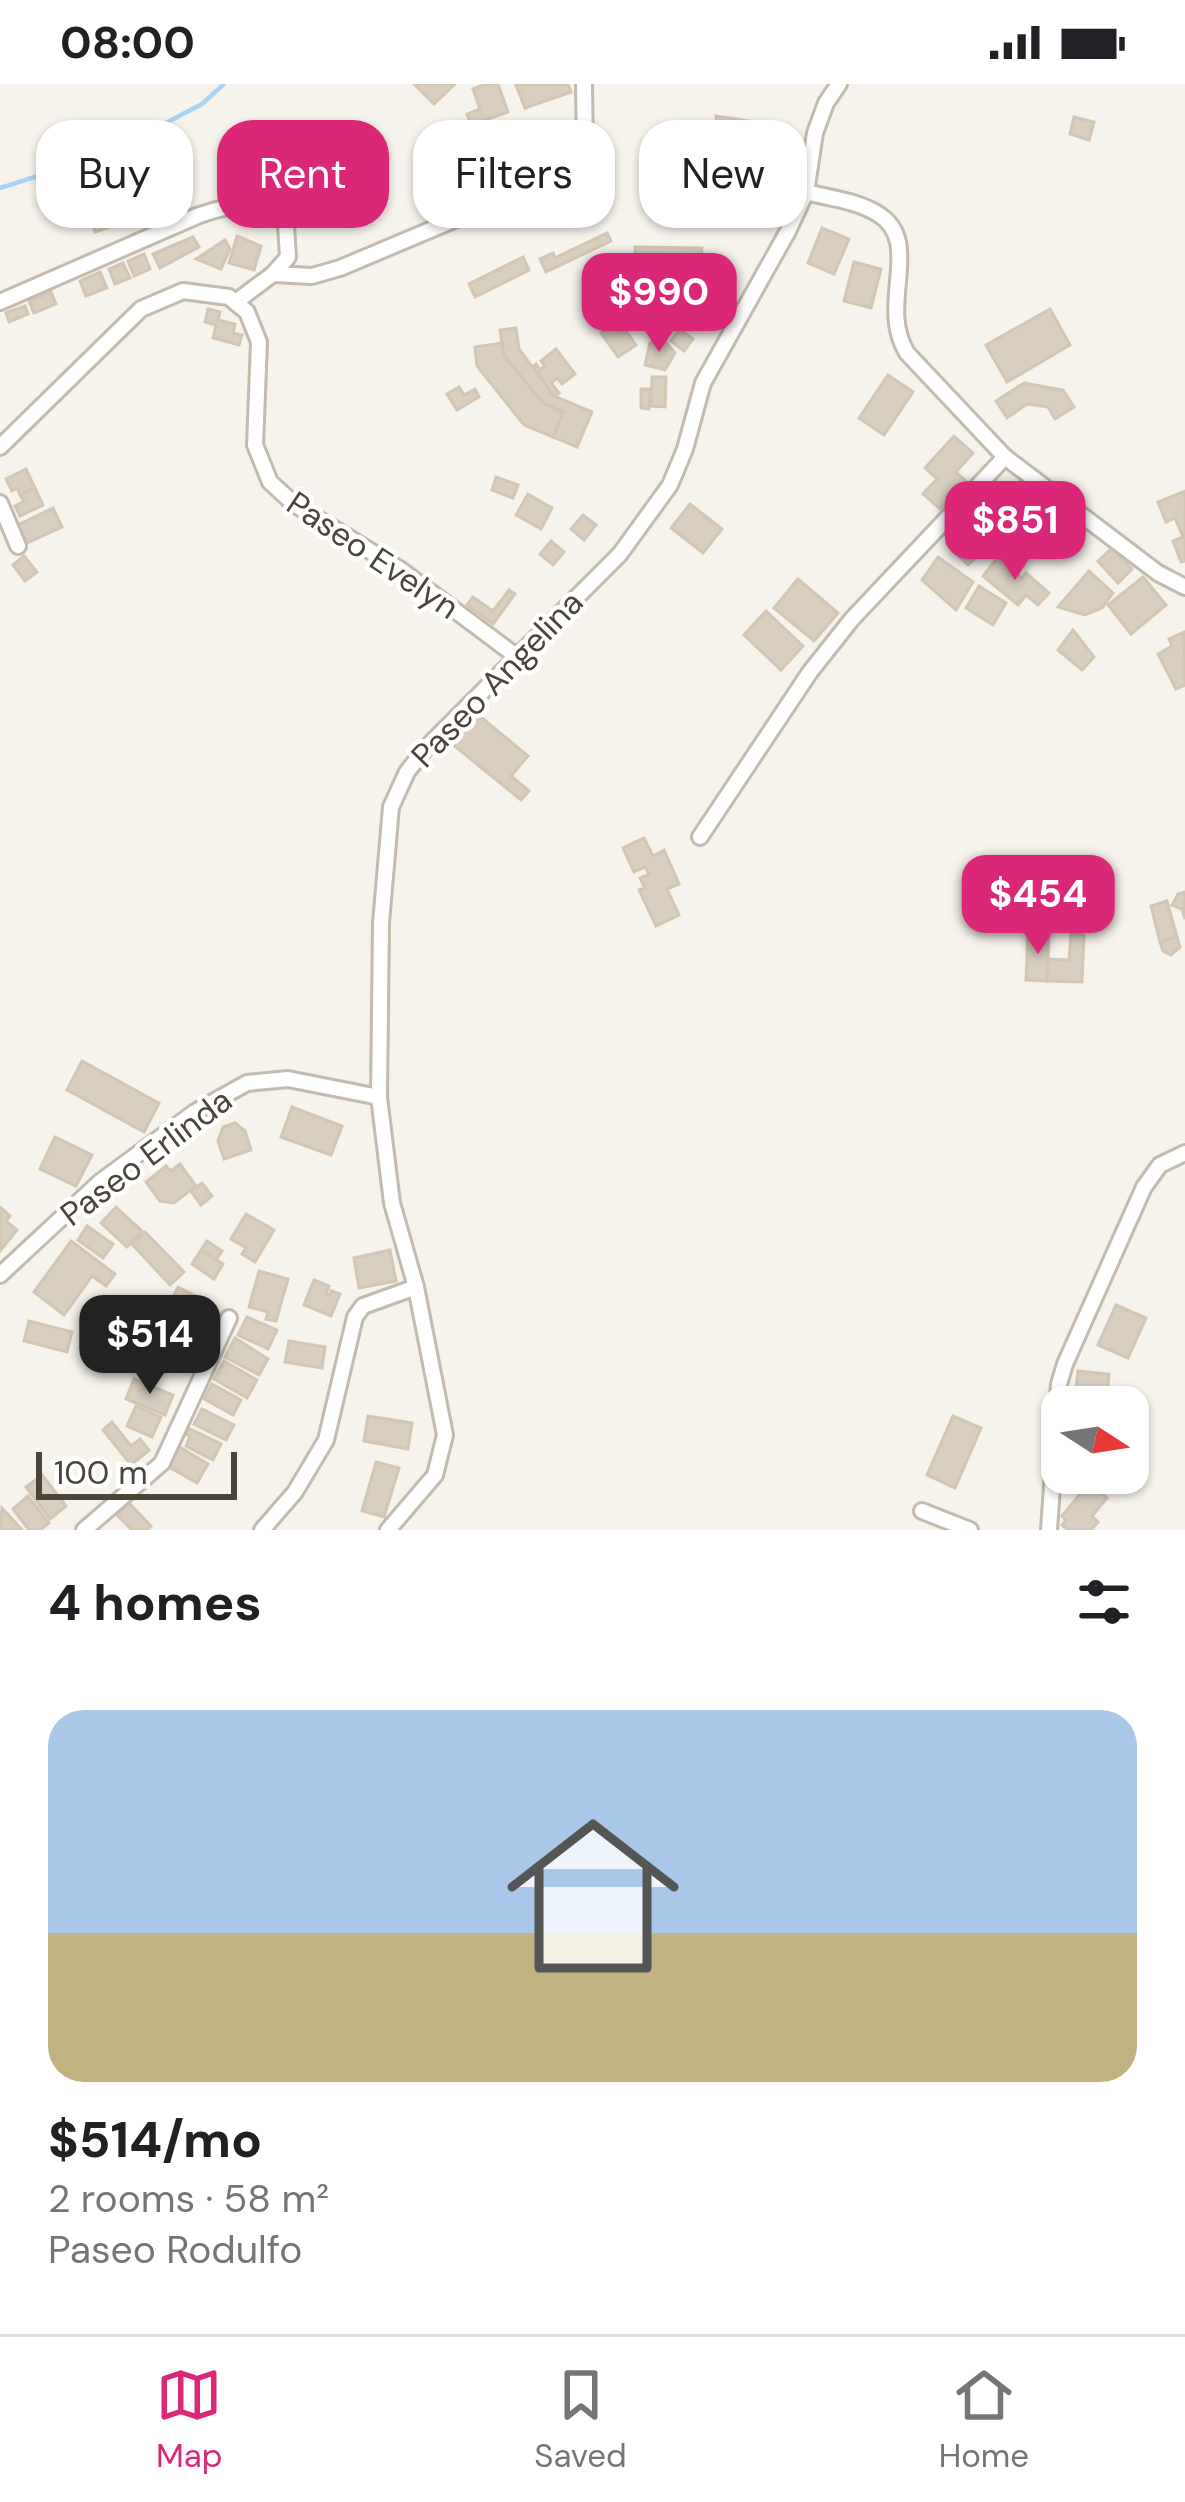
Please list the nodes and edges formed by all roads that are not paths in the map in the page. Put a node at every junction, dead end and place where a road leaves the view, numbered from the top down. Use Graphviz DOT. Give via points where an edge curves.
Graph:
graph roads {
  1 [pos="584,84"];
  2 [pos="839,84"];
  3 [pos="807,185"];
  4 [pos="807,192"];
  5 [pos="789,228"];
  6 [pos="273,274"];
  7 [pos="237,301"];
  8 [pos="0,302"];
  9 [pos="0,447"];
  10 [pos="1005,457"];
  11 [pos="0,503"];
  12 [pos="18,546"];
  13 [pos="1185,587"];
  14 [pos="516,656"];
  15 [pos="700,837"];
  16 [pos="379,1096"];
  17 [pos="1185,1153"];
  18 [pos="0,1275"];
  19 [pos="416,1288"];
  20 [pos="229,1318"];
  21 [pos="922,1511"];
  22 [pos="84,1530"];
  23 [pos="262,1530"];
  24 [pos="388,1530"];
  25 [pos="970,1530"];
  26 [pos="1049,1530"];
  1 -- 6 [label="street" via="585,154 570,171 340,268 312,277"];
  2 -- 3 [label="street, Paseo Angelina" via="814,133"];
  4 -- 10 [label="street" via="874,211 894,225 901,240 896,336"];
  5 -- 14 [label="street, Paseo Angelina" via="703,383 670,484 620,554"];
  6 -- 7 [label="street"];
  6 -- 8 [label="street" via="288,256 286,225 260,206 230,206"];
  7 -- 9 [label="street" via="194,290 152,302"];
  7 -- 14 [label="street, Paseo Evelyn" via="259,342 256,445 270,482"];
  10 -- 13 [label="street"];
  10 -- 15 [label="street" via="852,619"];
  11 -- 12 [label="street"];
  14 -- 16 [label="street, Paseo Angelina" via="425,749 392,807"];
  16 -- 18 [label="street, Paseo Erlinda" via="288,1079 247,1083 100,1182"];
  16 -- 19 [label="street, Paseo Angelina" via="392,1203"];
  17 -- 26 [label="street" via="1160,1165 1144,1187 1065,1364"];
  19 -- 23 [label="street" via="363,1306 355,1317 326,1440"];
  19 -- 24 [label="street, Paseo Angelina" via="445,1435 435,1475"];
  20 -- 22 [label="street" via="162,1463"];
  21 -- 25 [label="street"];
}
